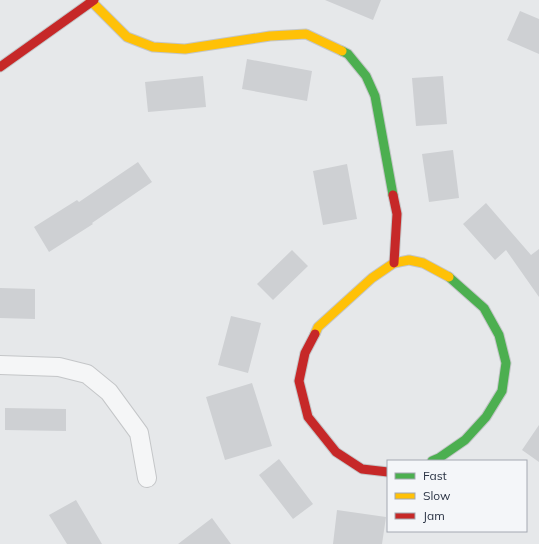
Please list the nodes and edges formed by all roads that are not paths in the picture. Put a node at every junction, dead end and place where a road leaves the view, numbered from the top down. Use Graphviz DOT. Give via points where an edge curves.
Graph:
graph roads {
  1 [pos="92,1"];
  2 [pos="0,67"];
  3 [pos="394,263"];
  4 [pos="0,366"];
  5 [pos="434,460"];
  6 [pos="387,472"];
  7 [pos="147,478"];
  1 -- 2 [label="street"];
  1 -- 3 [label="street" via="127,37 153,48 185,49 270,36 306,34 348,54 366,76 375,96 397,214"];
  3 -- 5 [label="street" via="409,260 423,263 450,277 484,308 499,335 506,363 502,391 486,417 465,440"];
  3 -- 6 [label="street" via="372,278 318,327 305,353 299,381 308,416 336,452 362,469"];
  4 -- 7 [label="street" via="59,367 87,374 109,392 139,433"];
}
